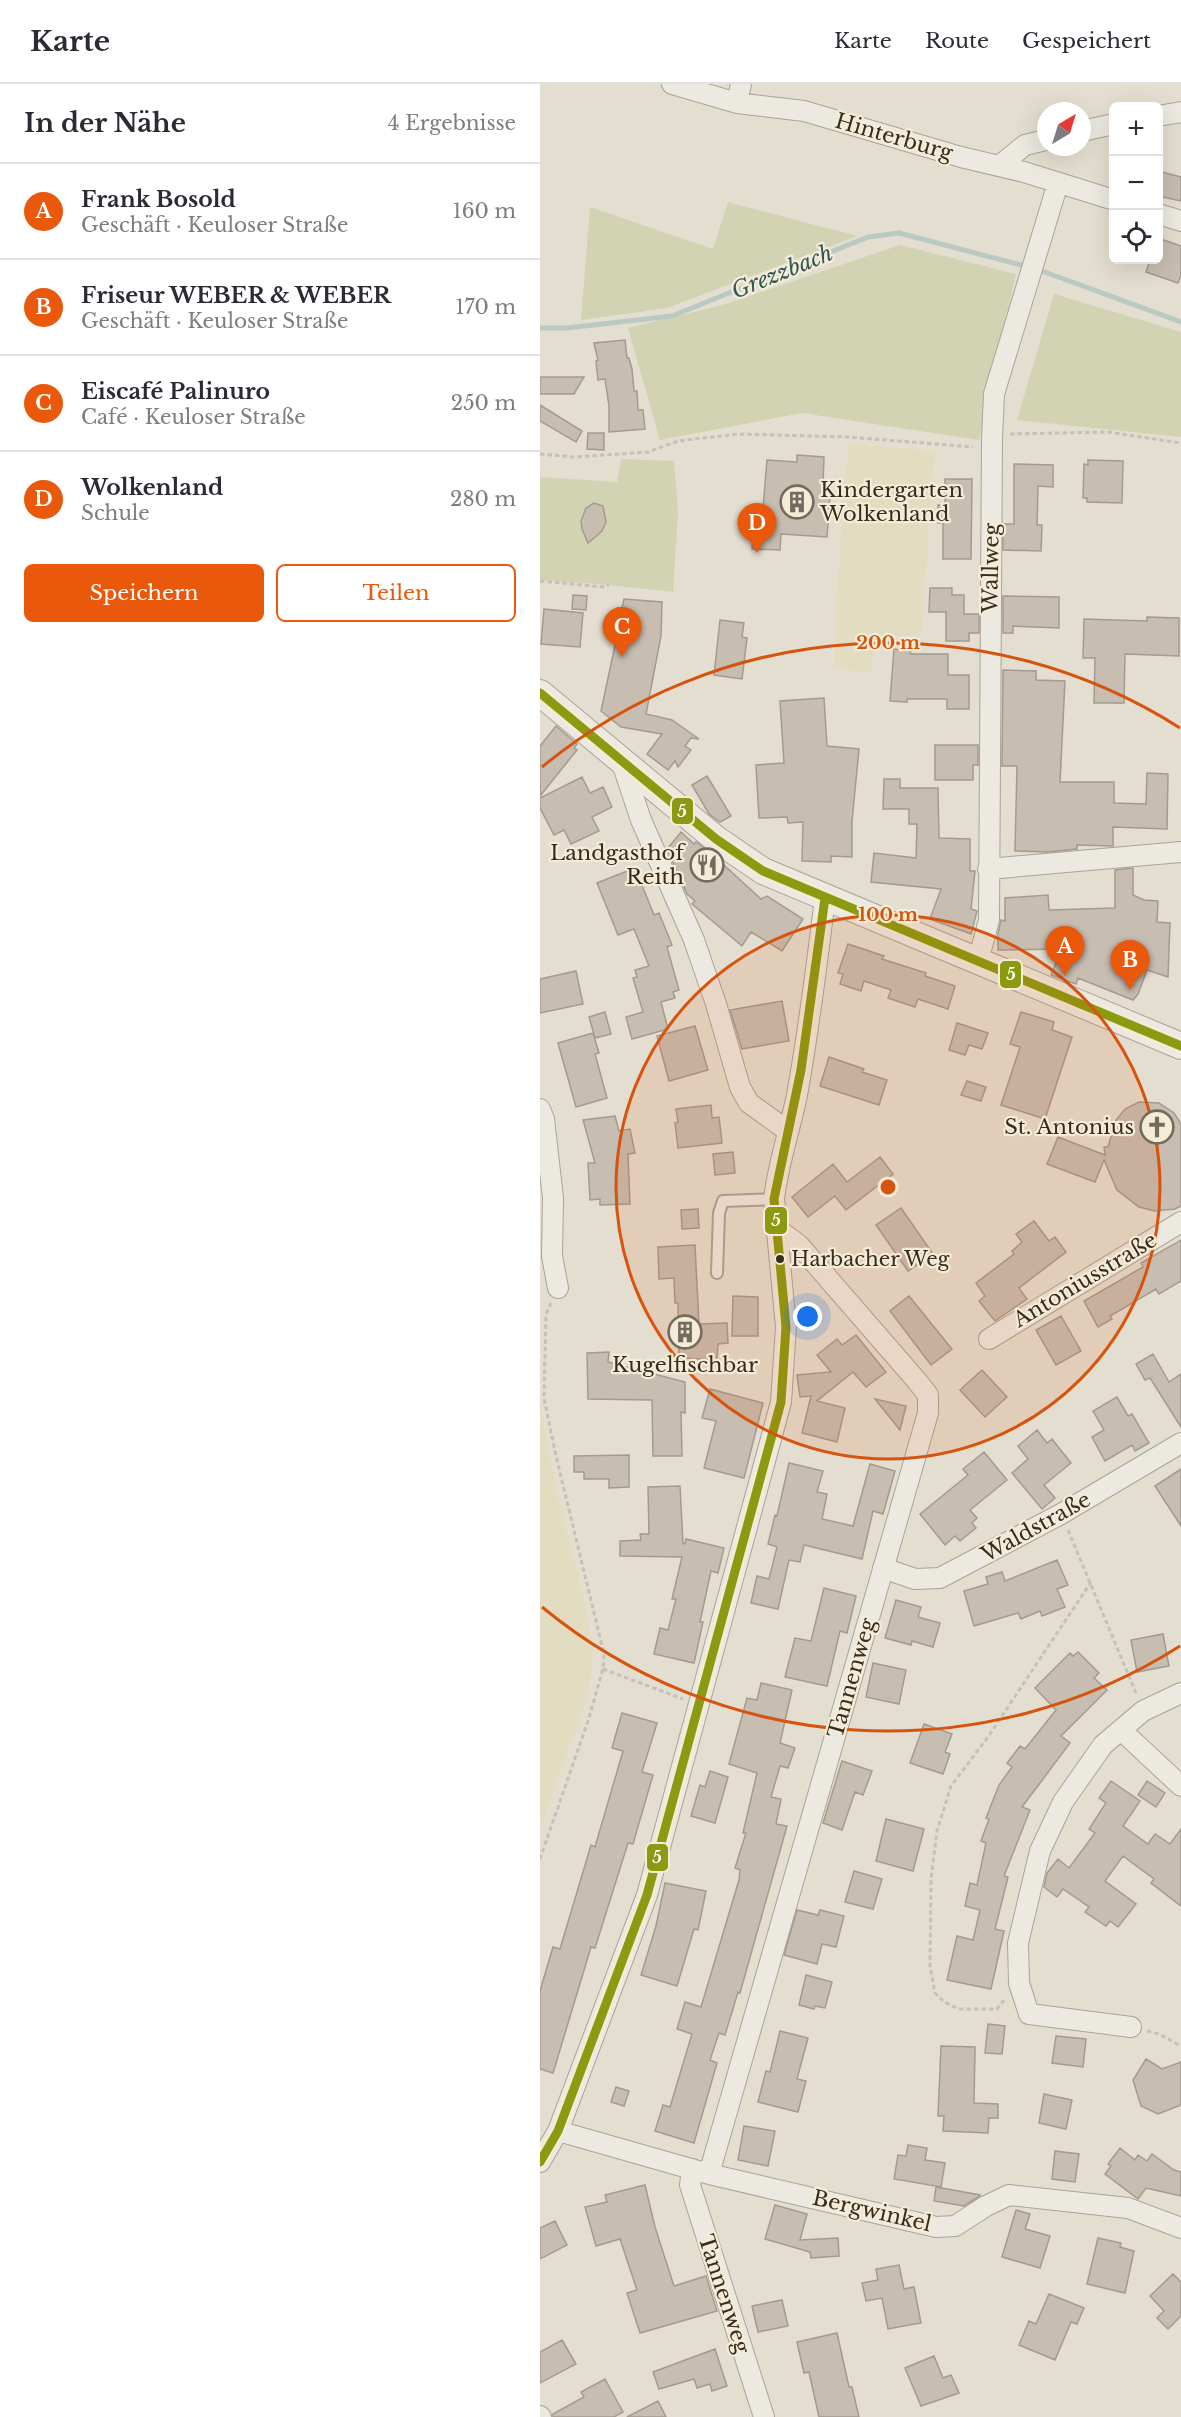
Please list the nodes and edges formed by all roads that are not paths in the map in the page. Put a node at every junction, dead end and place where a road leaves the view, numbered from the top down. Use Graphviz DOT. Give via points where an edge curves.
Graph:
graph roads {
  1 [pos="672,84"];
  2 [pos="739,93"];
  3 [pos="1181,112"];
  4 [pos="1163,115"];
  5 [pos="1109,125"];
  6 [pos="1091,129"];
  7 [pos="1037,142"];
  8 [pos="999,166"];
  9 [pos="1058,183"];
  10 [pos="1109,199"];
  11 [pos="1163,215"];
  12 [pos="1181,220"];
  13 [pos="540,693"];
  14 [pos="622,763"];
  15 [pos="1181,852"];
  16 [pos="988,869"];
  17 [pos="825,898"];
  18 [pos="978,961"];
  19 [pos="1181,1046"];
  20 [pos="541,1116"];
  21 [pos="788,1131"];
  22 [pos="774,1199"];
  23 [pos="1181,1222"];
  24 [pos="779,1230"];
  25 [pos="717,1273"];
  26 [pos="558,1288"];
  27 [pos="989,1338"];
  28 [pos="1181,1443"];
  29 [pos="883,1568"];
  30 [pos="1181,1693"];
  31 [pos="1121,1730"];
  32 [pos="1181,1786"];
  33 [pos="1131,2027"];
  34 [pos="558,2132"];
  35 [pos="540,2162"];
  36 [pos="700,2172"];
  37 [pos="1181,2228"];
  38 [pos="764,2417"];
  1 -- 2 [label="street, Hinterburg"];
  2 -- 8 [label="street, Hinterburg"];
  3 -- 4 [label="street"];
  5 -- 6 [label="street"];
  7 -- 8 [label="street" via="1025,145"];
  8 -- 9 [label="street, Hinterburg"];
  9 -- 10 [label="street, Hinterburg"];
  9 -- 16 [label="street, Wallweg" via="994,394"];
  11 -- 12 [label="street"];
  13 -- 14 [label="street"];
  14 -- 17 [label="street" via="754,865"];
  14 -- 21 [label="street" via="641,820 694,940 740,1087 749,1103"];
  15 -- 16 [label="street"];
  16 -- 18 [label="street, Wallweg" via="989,920"];
  17 -- 18 [label="street"];
  17 -- 21 [label="street" via="813,998"];
  18 -- 19 [label="street"];
  20 -- 26 [label="street" via="553,1198 552,1256"];
  21 -- 22 [label="street"];
  22 -- 24 [label="street"];
  22 -- 25 [label="lane" via="723,1201"];
  23 -- 27 [label="street, Antoniusstraße"];
  24 -- 29 [label="street, Tannenweg" via="800,1245 928,1395 928,1413"];
  24 -- 34 [label="street" via="786,1327 781,1402 647,1894"];
  28 -- 29 [label="street, Waldstraße" via="1061,1514 940,1578 915,1579"];
  29 -- 36 [label="street, Tannenweg"];
  30 -- 31 [label="street" via="1143,1711"];
  31 -- 32 [label="street"];
  31 -- 33 [label="street" via="1103,1745 1081,1775 1063,1802 1040,1851 1018,1943 1018,1983 1029,2014"];
  34 -- 35 [label="street"];
  34 -- 36 [label="street, Bergwinkel"];
  36 -- 37 [label="street, Bergwinkel" via="936,2227 955,2226 1009,2195 1128,2208"];
  36 -- 38 [label="street, Tannenweg" via="690,2185"];
}
